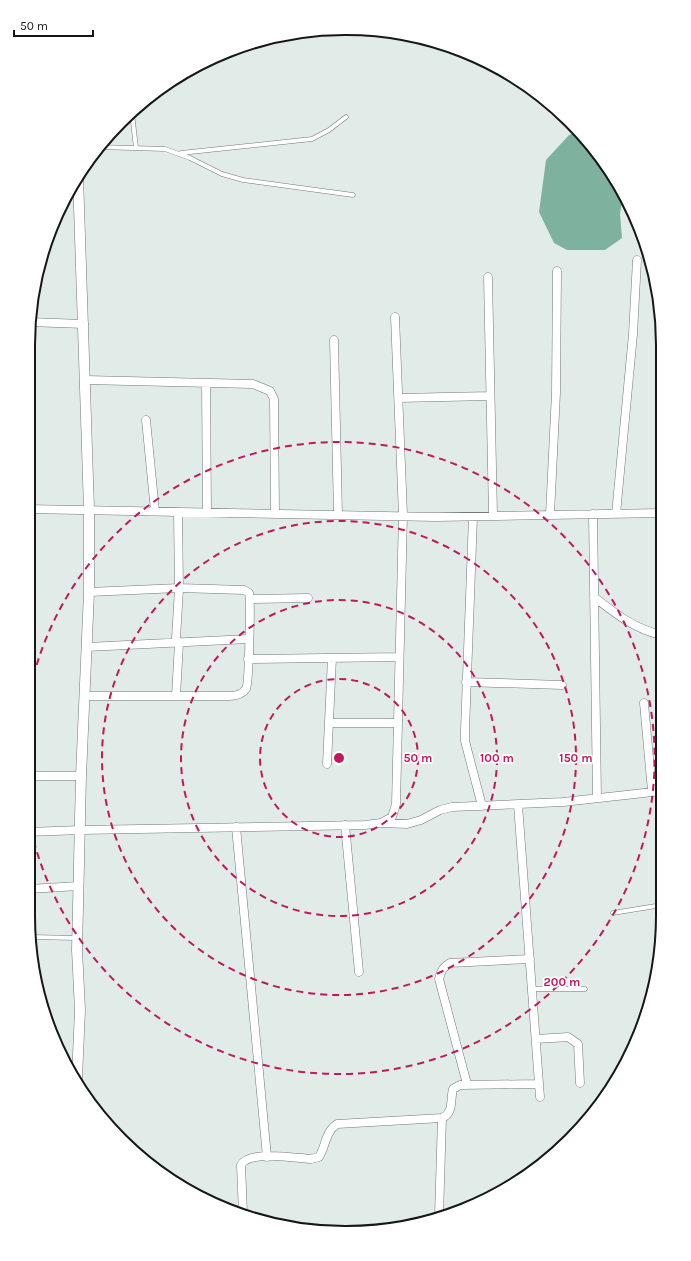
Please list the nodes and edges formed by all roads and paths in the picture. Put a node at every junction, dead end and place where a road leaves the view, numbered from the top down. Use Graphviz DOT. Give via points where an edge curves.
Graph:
graph roads {
  1 [pos="346,117"];
  2 [pos="133,120"];
  3 [pos="107,147"];
  4 [pos="136,148"];
  5 [pos="179,154"];
  6 [pos="78,188"];
  7 [pos="353,195"];
  8 [pos="637,260"];
  9 [pos="557,271"];
  10 [pos="488,277"];
  11 [pos="395,317"];
  12 [pos="36,322"];
  13 [pos="84,324"];
  14 [pos="334,340"];
  15 [pos="86,380"];
  16 [pos="206,383"];
  17 [pos="490,396"];
  18 [pos="399,398"];
  19 [pos="146,420"];
  20 [pos="35,509"];
  21 [pos="89,509"];
  22 [pos="155,511"];
  23 [pos="178,512"];
  24 [pos="207,512"];
  25 [pos="275,513"];
  26 [pos="656,513"];
  27 [pos="338,514"];
  28 [pos="550,514"];
  29 [pos="593,514"];
  30 [pos="616,514"];
  31 [pos="403,515"];
  32 [pos="494,515"];
  33 [pos="473,517"];
  34 [pos="179,588"];
  35 [pos="89,592"];
  36 [pos="594,597"];
  37 [pos="308,598"];
  38 [pos="251,599"];
  39 [pos="656,633"];
  40 [pos="248,639"];
  41 [pos="179,643"];
  42 [pos="87,647"];
  43 [pos="400,657"];
  44 [pos="332,658"];
  45 [pos="248,659"];
  46 [pos="466,682"];
  47 [pos="562,685"];
  48 [pos="85,696"];
  49 [pos="176,696"];
  50 [pos="644,703"];
  51 [pos="329,723"];
  52 [pos="398,724"];
  53 [pos="327,764"];
  54 [pos="35,776"];
  55 [pos="82,776"];
  56 [pos="652,791"];
  57 [pos="656,791"];
  58 [pos="597,798"];
  59 [pos="518,805"];
  60 [pos="482,806"];
  61 [pos="381,823"];
  62 [pos="345,825"];
  63 [pos="236,827"];
  64 [pos="81,830"];
  65 [pos="35,832"];
  66 [pos="79,886"];
  67 [pos="35,888"];
  68 [pos="656,906"];
  69 [pos="613,913"];
  70 [pos="36,937"];
  71 [pos="78,938"];
  72 [pos="530,958"];
  73 [pos="360,972"];
  74 [pos="532,989"];
  75 [pos="585,989"];
  76 [pos="536,1039"];
  77 [pos="77,1071"];
  78 [pos="580,1083"];
  79 [pos="467,1084"];
  80 [pos="539,1084"];
  81 [pos="540,1097"];
  82 [pos="442,1118"];
  83 [pos="267,1157"];
  84 [pos="243,1209"];
  85 [pos="439,1212"];
  1 -- 5 [label="lane" via="312,138"];
  2 -- 4 [label="lane"];
  3 -- 4 [label="lane"];
  4 -- 5 [label="lane" via="165,149"];
  5 -- 7 [label="lane" via="222,174 243,180"];
  6 -- 13 [label="street"];
  8 -- 30 [label="street" via="633,334"];
  9 -- 28 [label="street" via="556,393"];
  10 -- 17 [label="street"];
  11 -- 18 [label="street"];
  12 -- 13 [label="street"];
  13 -- 15 [label="street"];
  14 -- 27 [label="street"];
  15 -- 16 [label="street"];
  15 -- 21 [label="street"];
  16 -- 24 [label="street"];
  16 -- 25 [label="street" via="253,384 270,391 274,399"];
  17 -- 18 [label="street"];
  17 -- 32 [label="street"];
  18 -- 31 [label="street"];
  19 -- 22 [label="street"];
  20 -- 21 [label="street"];
  21 -- 22 [label="street"];
  21 -- 35 [label="street"];
  22 -- 23 [label="street"];
  23 -- 24 [label="street"];
  23 -- 34 [label="street"];
  24 -- 25 [label="street"];
  25 -- 27 [label="street"];
  26 -- 30 [label="street"];
  27 -- 31 [label="street"];
  28 -- 29 [label="street"];
  28 -- 32 [label="street"];
  29 -- 30 [label="street"];
  29 -- 36 [label="street"];
  31 -- 33 [label="street"];
  31 -- 43 [label="street"];
  32 -- 33 [label="street"];
  33 -- 46 [label="street"];
  34 -- 35 [label="street"];
  34 -- 38 [label="street" via="244,590 249,593"];
  34 -- 41 [label="street" via="176,638"];
  35 -- 42 [label="street"];
  36 -- 39 [label="street" via="623,620"];
  36 -- 58 [label="street"];
  37 -- 38 [label="street"];
  38 -- 40 [label="street"];
  40 -- 41 [label="street"];
  40 -- 45 [label="street"];
  41 -- 42 [label="street"];
  41 -- 49 [label="street"];
  42 -- 48 [label="street"];
  43 -- 44 [label="street"];
  43 -- 52 [label="street"];
  44 -- 45 [label="street"];
  44 -- 51 [label="street"];
  45 -- 49 [label="street" via="248,684 241,694"];
  46 -- 47 [label="street"];
  46 -- 60 [label="street" via="465,741"];
  48 -- 49 [label="street"];
  48 -- 55 [label="street"];
  50 -- 56 [label="street"];
  51 -- 52 [label="street"];
  51 -- 53 [label="street"];
  52 -- 61 [label="street" via="396,804 392,817"];
  54 -- 55 [label="street"];
  55 -- 64 [label="street"];
  56 -- 57 [label="street"];
  56 -- 58 [label="street"];
  58 -- 59 [label="street"];
  59 -- 60 [label="street"];
  59 -- 72 [label="street"];
  60 -- 61 [label="street" via="440,810 408,824"];
  61 -- 62 [label="street"];
  62 -- 63 [label="street"];
  62 -- 73 [label="street"];
  63 -- 64 [label="street"];
  63 -- 83 [label="street"];
  64 -- 65 [label="street"];
  64 -- 66 [label="street"];
  66 -- 67 [label="street"];
  66 -- 71 [label="street"];
  68 -- 69 [label="lane"];
  70 -- 71 [label="lane"];
  71 -- 77 [label="street" via="80,1010"];
  72 -- 74 [label="street"];
  72 -- 79 [label="street" via="450,963 441,972 439,979"];
  74 -- 75 [label="lane"];
  74 -- 76 [label="street"];
  76 -- 78 [label="street" via="568,1037 578,1044"];
  76 -- 80 [label="street"];
  79 -- 80 [label="street"];
  79 -- 82 [label="street" via="453,1090 450,1111"];
  80 -- 81 [label="street"];
  82 -- 83 [label="street" via="337,1124 331,1128 319,1157"];
  82 -- 85 [label="street"];
  83 -- 84 [label="street" via="250,1158 241,1165"];
}
